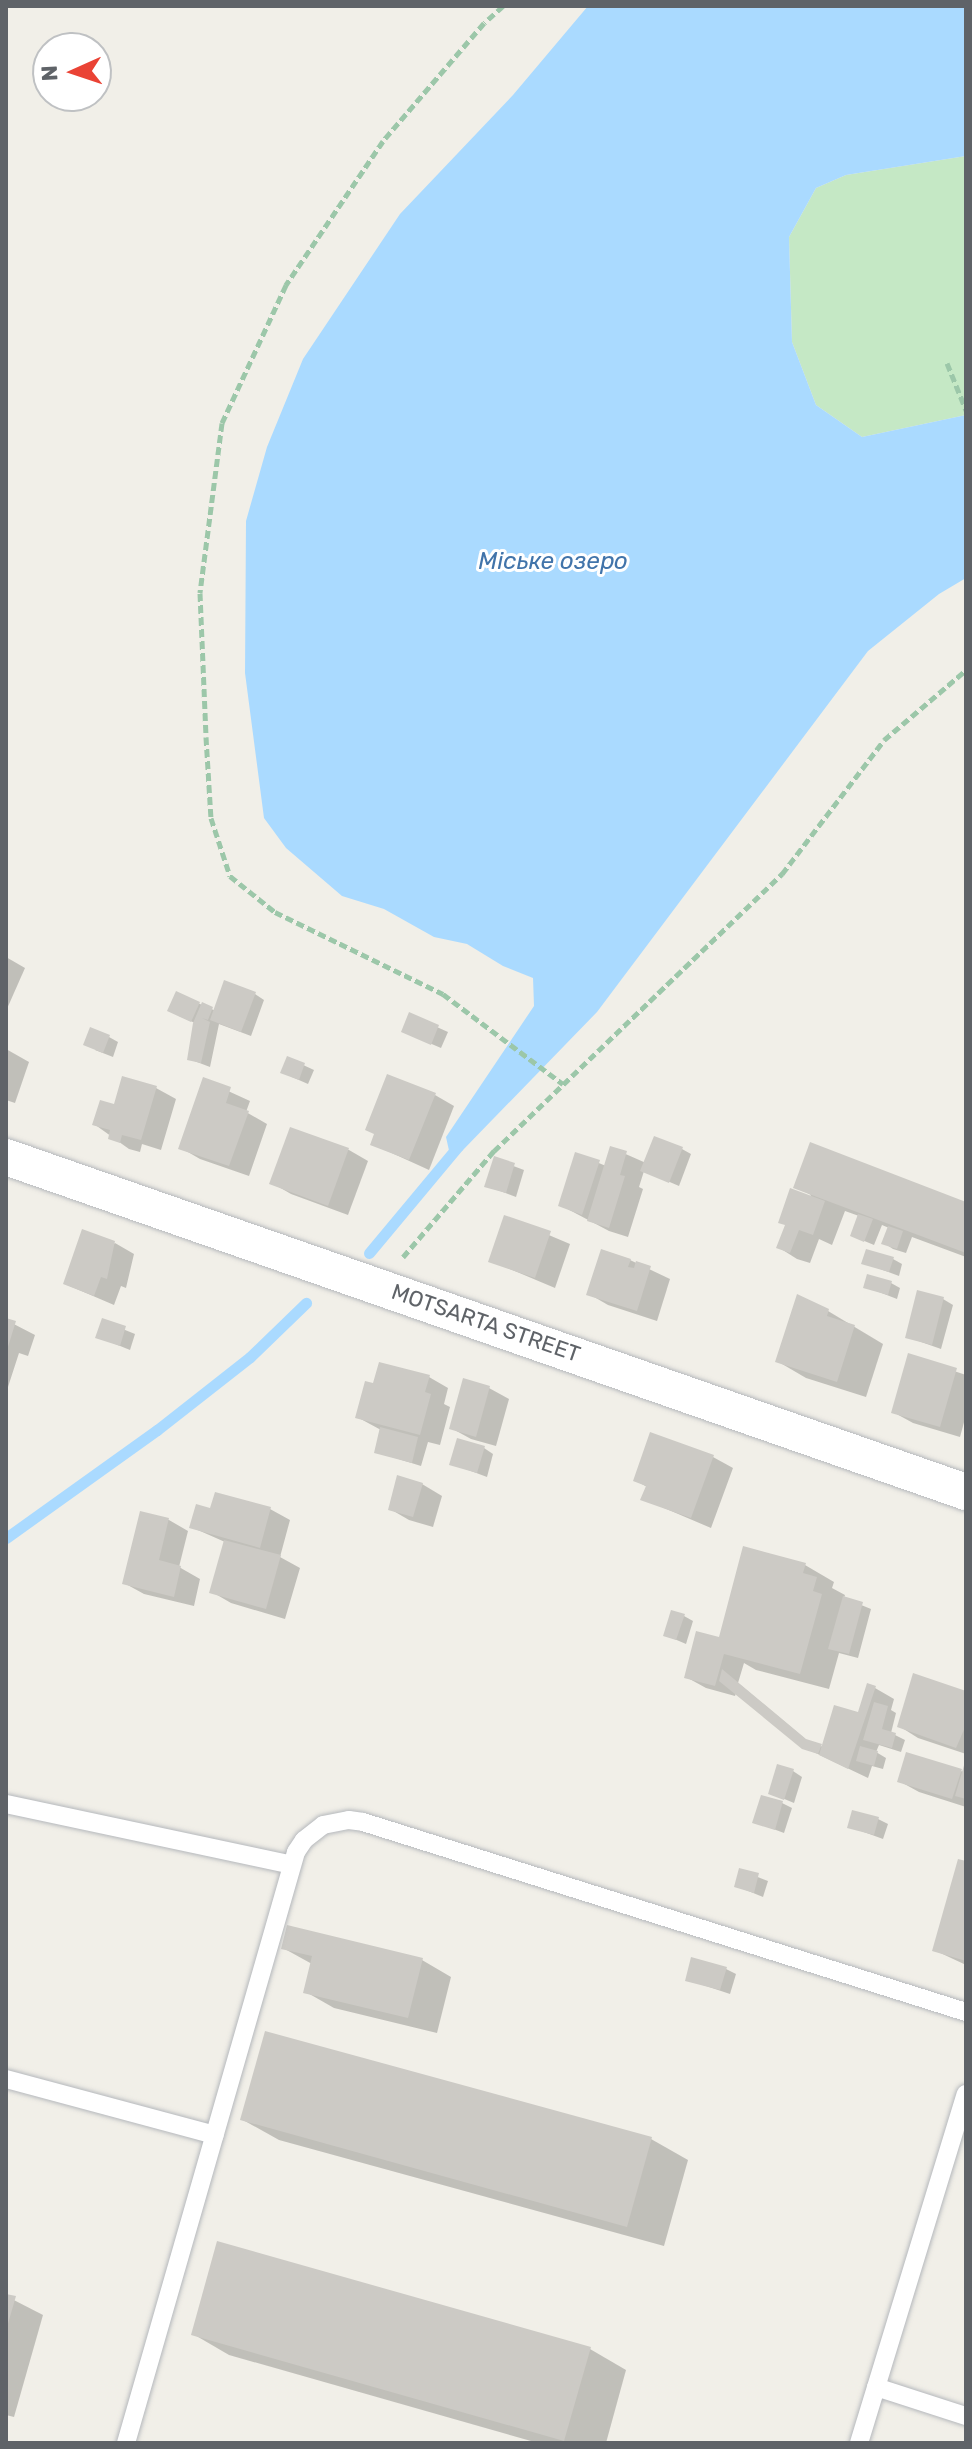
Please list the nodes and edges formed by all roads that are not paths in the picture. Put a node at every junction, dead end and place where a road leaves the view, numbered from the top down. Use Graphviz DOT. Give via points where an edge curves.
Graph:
graph roads {
  1 [pos="6,1157"];
  2 [pos="966,1492"];
  3 [pos="6,1804"];
  4 [pos="292,1865"];
  5 [pos="966,2012"];
  6 [pos="6,2079"];
  7 [pos="966,2094"];
  8 [pos="215,2135"];
  9 [pos="876,2387"];
  10 [pos="966,2416"];
  11 [pos="126,2443"];
  12 [pos="859,2443"];
  1 -- 2 [label="street, MOTSARTA STREET"];
  3 -- 4 [label="lane"];
  4 -- 5 [label="lane" via="304,1840 323,1825 363,1822"];
  4 -- 8 [label="lane"];
  6 -- 8 [label="lane"];
  7 -- 9 [label="lane"];
  8 -- 11 [label="lane"];
  9 -- 10 [label="lane"];
  9 -- 12 [label="lane"];
}
